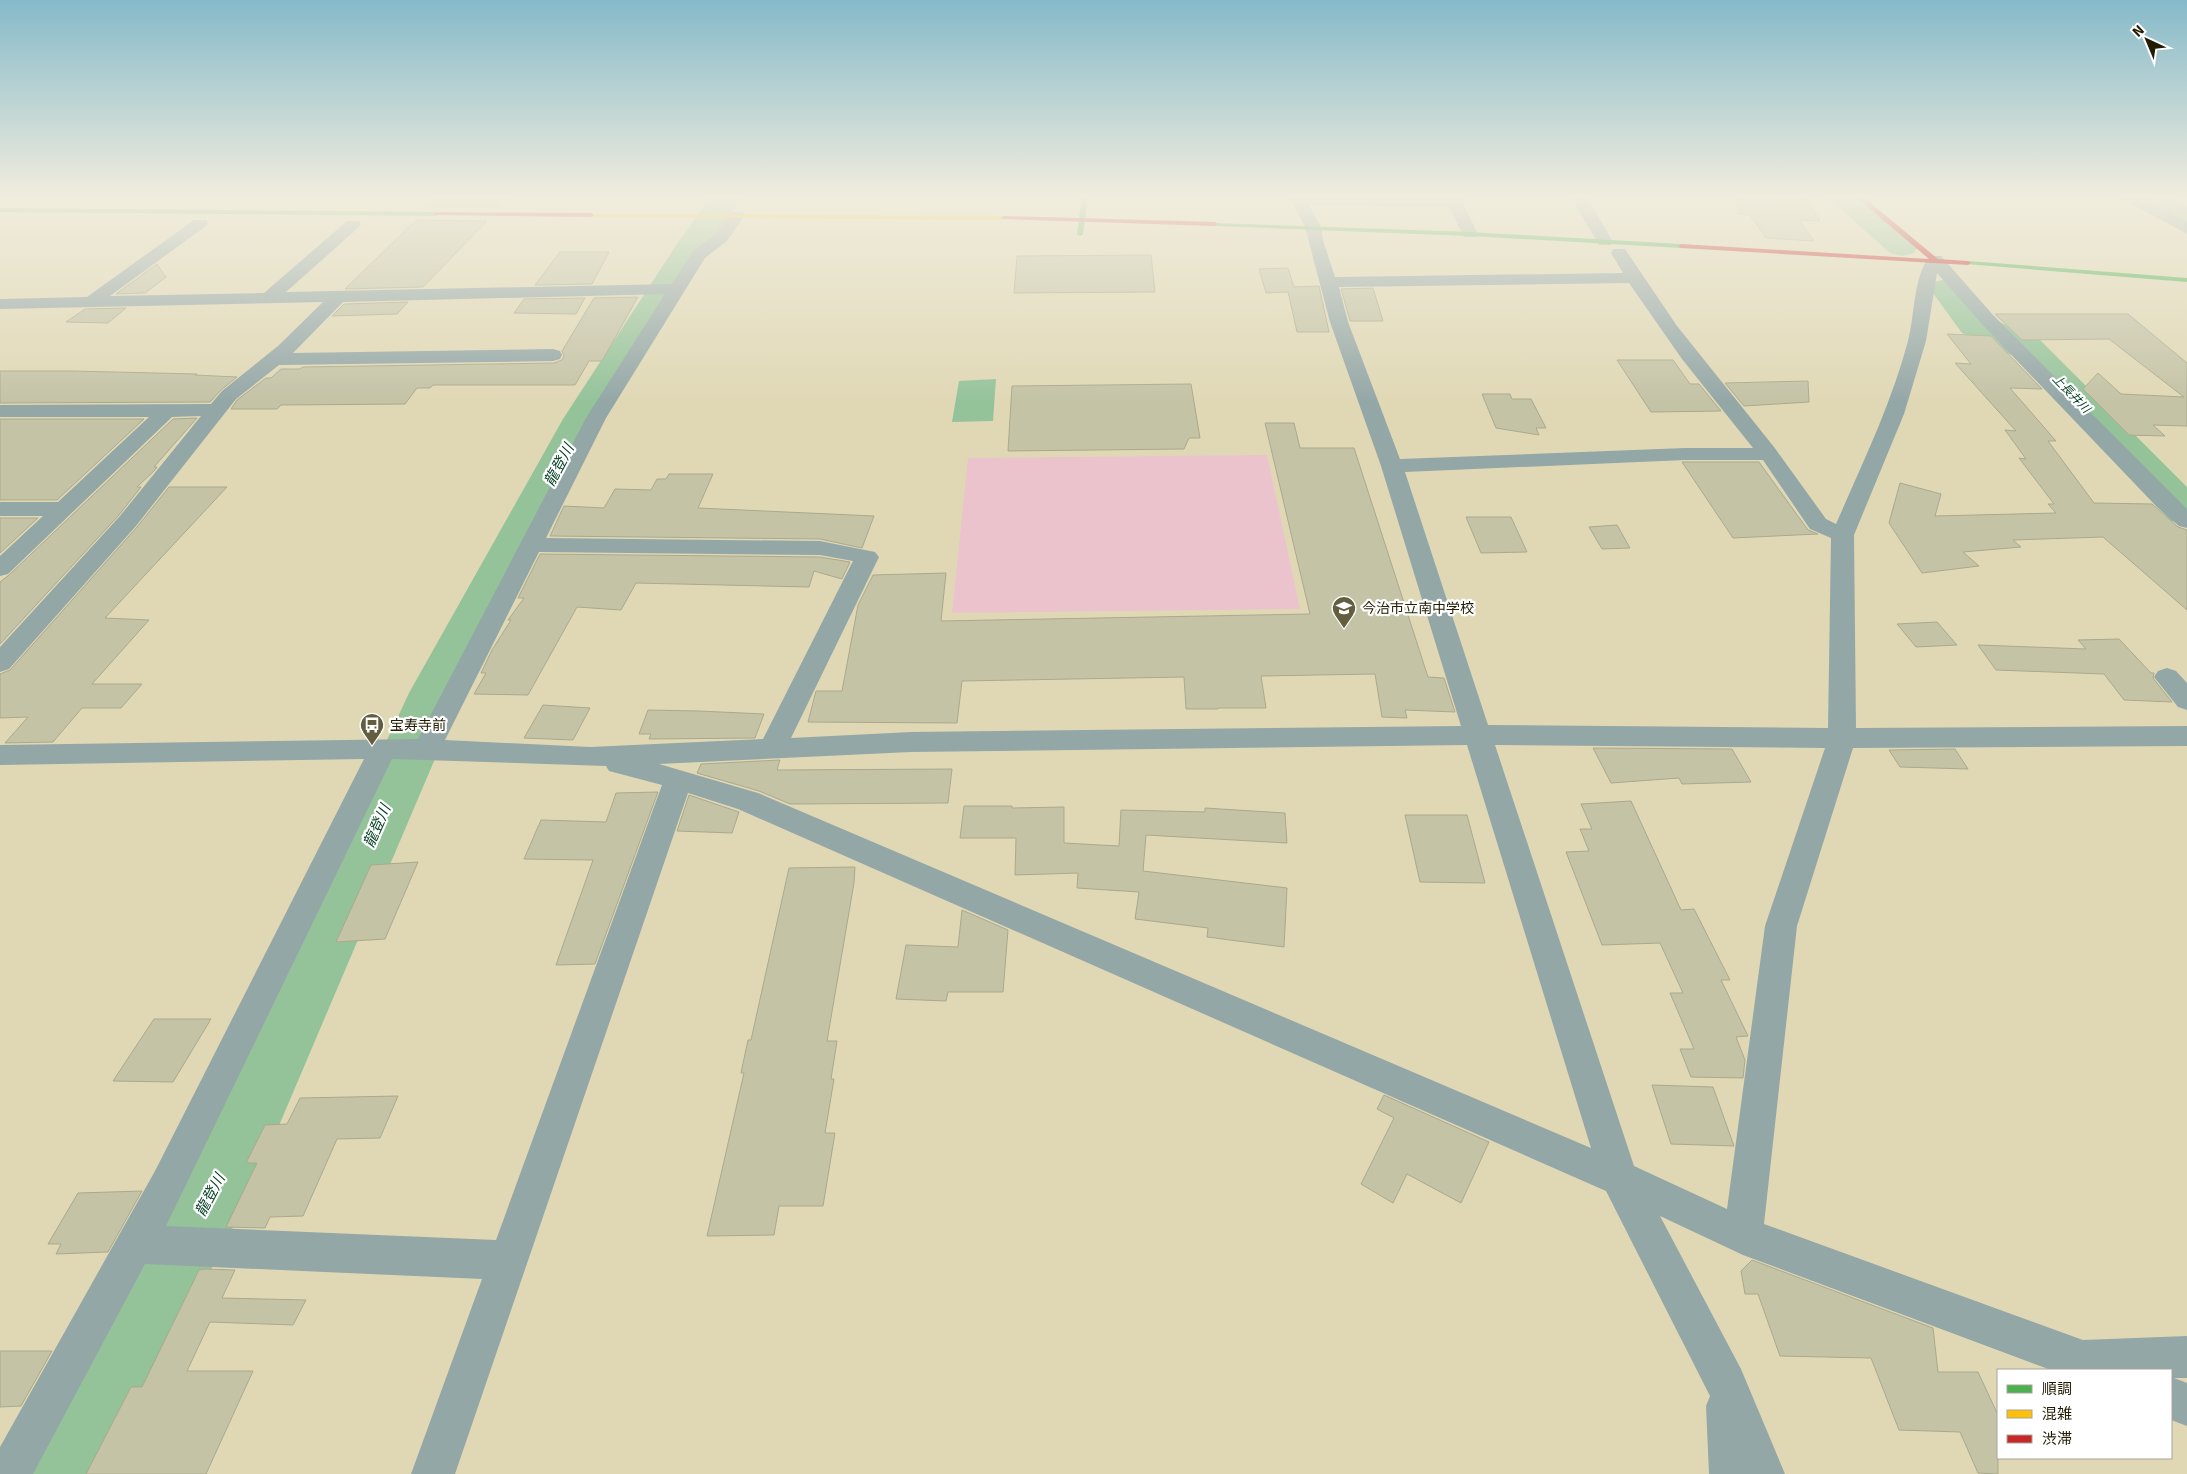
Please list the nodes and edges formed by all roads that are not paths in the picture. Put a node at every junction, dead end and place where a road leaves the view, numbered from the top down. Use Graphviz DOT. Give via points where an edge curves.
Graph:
graph roads {
  1 [pos="142,265"];
  2 [pos="307,265"];
  3 [pos="692,265"];
  4 [pos="1324,265"];
  5 [pos="1625,265"];
  6 [pos="1814,265"];
  7 [pos="1860,265"];
  8 [pos="1928,265"];
  9 [pos="1851,268"];
  10 [pos="1933,270"];
  11 [pos="1968,275"];
  12 [pos="1634,278"];
  13 [pos="2187,280"];
  14 [pos="1329,282"];
  15 [pos="676,289"];
  16 [pos="338,297"];
  17 [pos="269,298"];
  18 [pos="90,302"];
  19 [pos="0,304"];
  20 [pos="22,304"];
  21 [pos="0,320"];
  22 [pos="553,355"];
  23 [pos="273,359"];
  24 [pos="218,410"];
  25 [pos="167,411"];
  26 [pos="0,412"];
  27 [pos="1766,451"];
  28 [pos="1392,466"];
  29 [pos="0,508"];
  30 [pos="64,509"];
  31 [pos="2187,521"];
  32 [pos="1843,535"];
  33 [pos="531,545"];
  34 [pos="0,569"];
  35 [pos="0,663"];
  36 [pos="2167,677"];
  37 [pos="2187,701"];
  38 [pos="1479,735"];
  39 [pos="2187,736"];
  40 [pos="1842,738"];
  41 [pos="772,748"];
  42 [pos="384,749"];
  43 [pos="427,749"];
  44 [pos="0,755"];
  45 [pos="590,757"];
  46 [pos="678,779"];
  47 [pos="1619,1178"];
  48 [pos="1743,1236"];
  49 [pos="135,1244"];
  50 [pos="508,1260"];
  51 [pos="2187,1357"];
  52 [pos="2095,1365"];
  53 [pos="1726,1384"];
  54 [pos="2172,1398"];
  55 [pos="2187,1405"];
  56 [pos="9,1474"];
  57 [pos="433,1474"];
  58 [pos="1732,1474"];
  59 [pos="1763,1474"];
  1 -- 18 [label="street"];
  2 -- 17 [label="street"];
  3 -- 15 [label="street"];
  4 -- 14 [label="street"];
  5 -- 12 [label="street"];
  6 -- 9 [label="main road"];
  7 -- 10 [label="main road"];
  8 -- 10 [label="main road"];
  10 -- 11 [label="main road"];
  10 -- 13 [label="main road"];
  10 -- 31 [label="street"];
  10 -- 32 [label="street" via="1917,341 1894,414"];
  12 -- 14 [label="street"];
  12 -- 27 [label="street" via="1690,356"];
  14 -- 28 [label="street" via="1339,322"];
  15 -- 16 [label="street"];
  15 -- 33 [label="street" via="596,418"];
  16 -- 17 [label="street"];
  16 -- 23 [label="street"];
  17 -- 18 [label="street"];
  18 -- 20 [label="street"];
  19 -- 20 [label="street"];
  20 -- 21 [label="street"];
  22 -- 23 [label="street"];
  23 -- 24 [label="street" via="229,395"];
  24 -- 25 [label="street"];
  24 -- 35 [label="street" via="128,521"];
  25 -- 26 [label="street"];
  25 -- 30 [label="street"];
  27 -- 28 [label="street" via="1762,454"];
  27 -- 32 [label="street" via="1818,524"];
  28 -- 38 [label="street"];
  29 -- 30 [label="street"];
  30 -- 34 [label="street"];
  32 -- 40 [label="street"];
  33 -- 41 [label="street" via="820,548 867,557"];
  33 -- 43 [label="street"];
  36 -- 37 [label="street"];
  38 -- 40 [label="street"];
  38 -- 41 [label="street" via="911,742"];
  38 -- 47 [label="street"];
  39 -- 40 [label="street"];
  40 -- 48 [label="street" via="1780,926"];
  41 -- 45 [label="street"];
  42 -- 43 [label="street"];
  42 -- 44 [label="street"];
  42 -- 49 [label="street" via="168,1184"];
  43 -- 45 [label="street"];
  45 -- 46 [label="street"];
  46 -- 47 [label="street" via="748,801"];
  46 -- 50 [label="street"];
  47 -- 48 [label="street"];
  47 -- 53 [label="street"];
  48 -- 52 [label="street"];
  49 -- 50 [label="street"];
  49 -- 56 [label="street"];
  50 -- 57 [label="street"];
  51 -- 52 [label="street"];
  53 -- 58 [label="street"];
  53 -- 59 [label="street"];
  54 -- 55 [label="street"];
}
